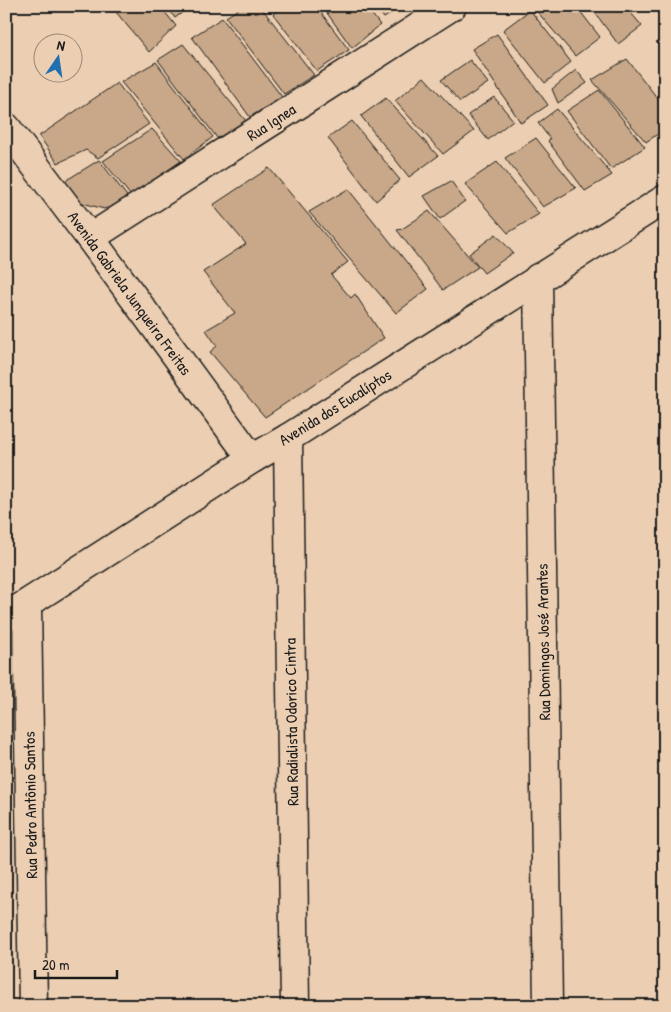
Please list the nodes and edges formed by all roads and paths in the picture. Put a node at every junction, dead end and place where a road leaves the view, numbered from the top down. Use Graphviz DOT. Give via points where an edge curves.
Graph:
graph roads {
  1 [pos="452,6"];
  2 [pos="6,128"];
  3 [pos="665,199"];
  4 [pos="90,238"];
  5 [pos="538,278"];
  6 [pos="288,438"];
  7 [pos="252,459"];
  8 [pos="17,611"];
  9 [pos="33,1006"];
  10 [pos="295,1006"];
  11 [pos="548,1006"];
  1 -- 4 [label="street, Rua Ignea"];
  2 -- 4 [label="street, Avenida Gabriela Junqueira Freitas"];
  3 -- 5 [label="street, Avenida dos Eucalíptos"];
  4 -- 7 [label="street, Avenida Gabriela Junqueira Freitas"];
  5 -- 6 [label="street, Avenida dos Eucalíptos"];
  5 -- 11 [label="street, Rua Domingos José Arantes"];
  6 -- 7 [label="street, Avenida dos Eucalíptos"];
  6 -- 10 [label="street, Rua Radialista Odorico Cintra"];
  7 -- 8 [label="street, Avenida dos Eucalíptos"];
  8 -- 9 [label="street, Rua Pedro Antônio Santos"];
}
